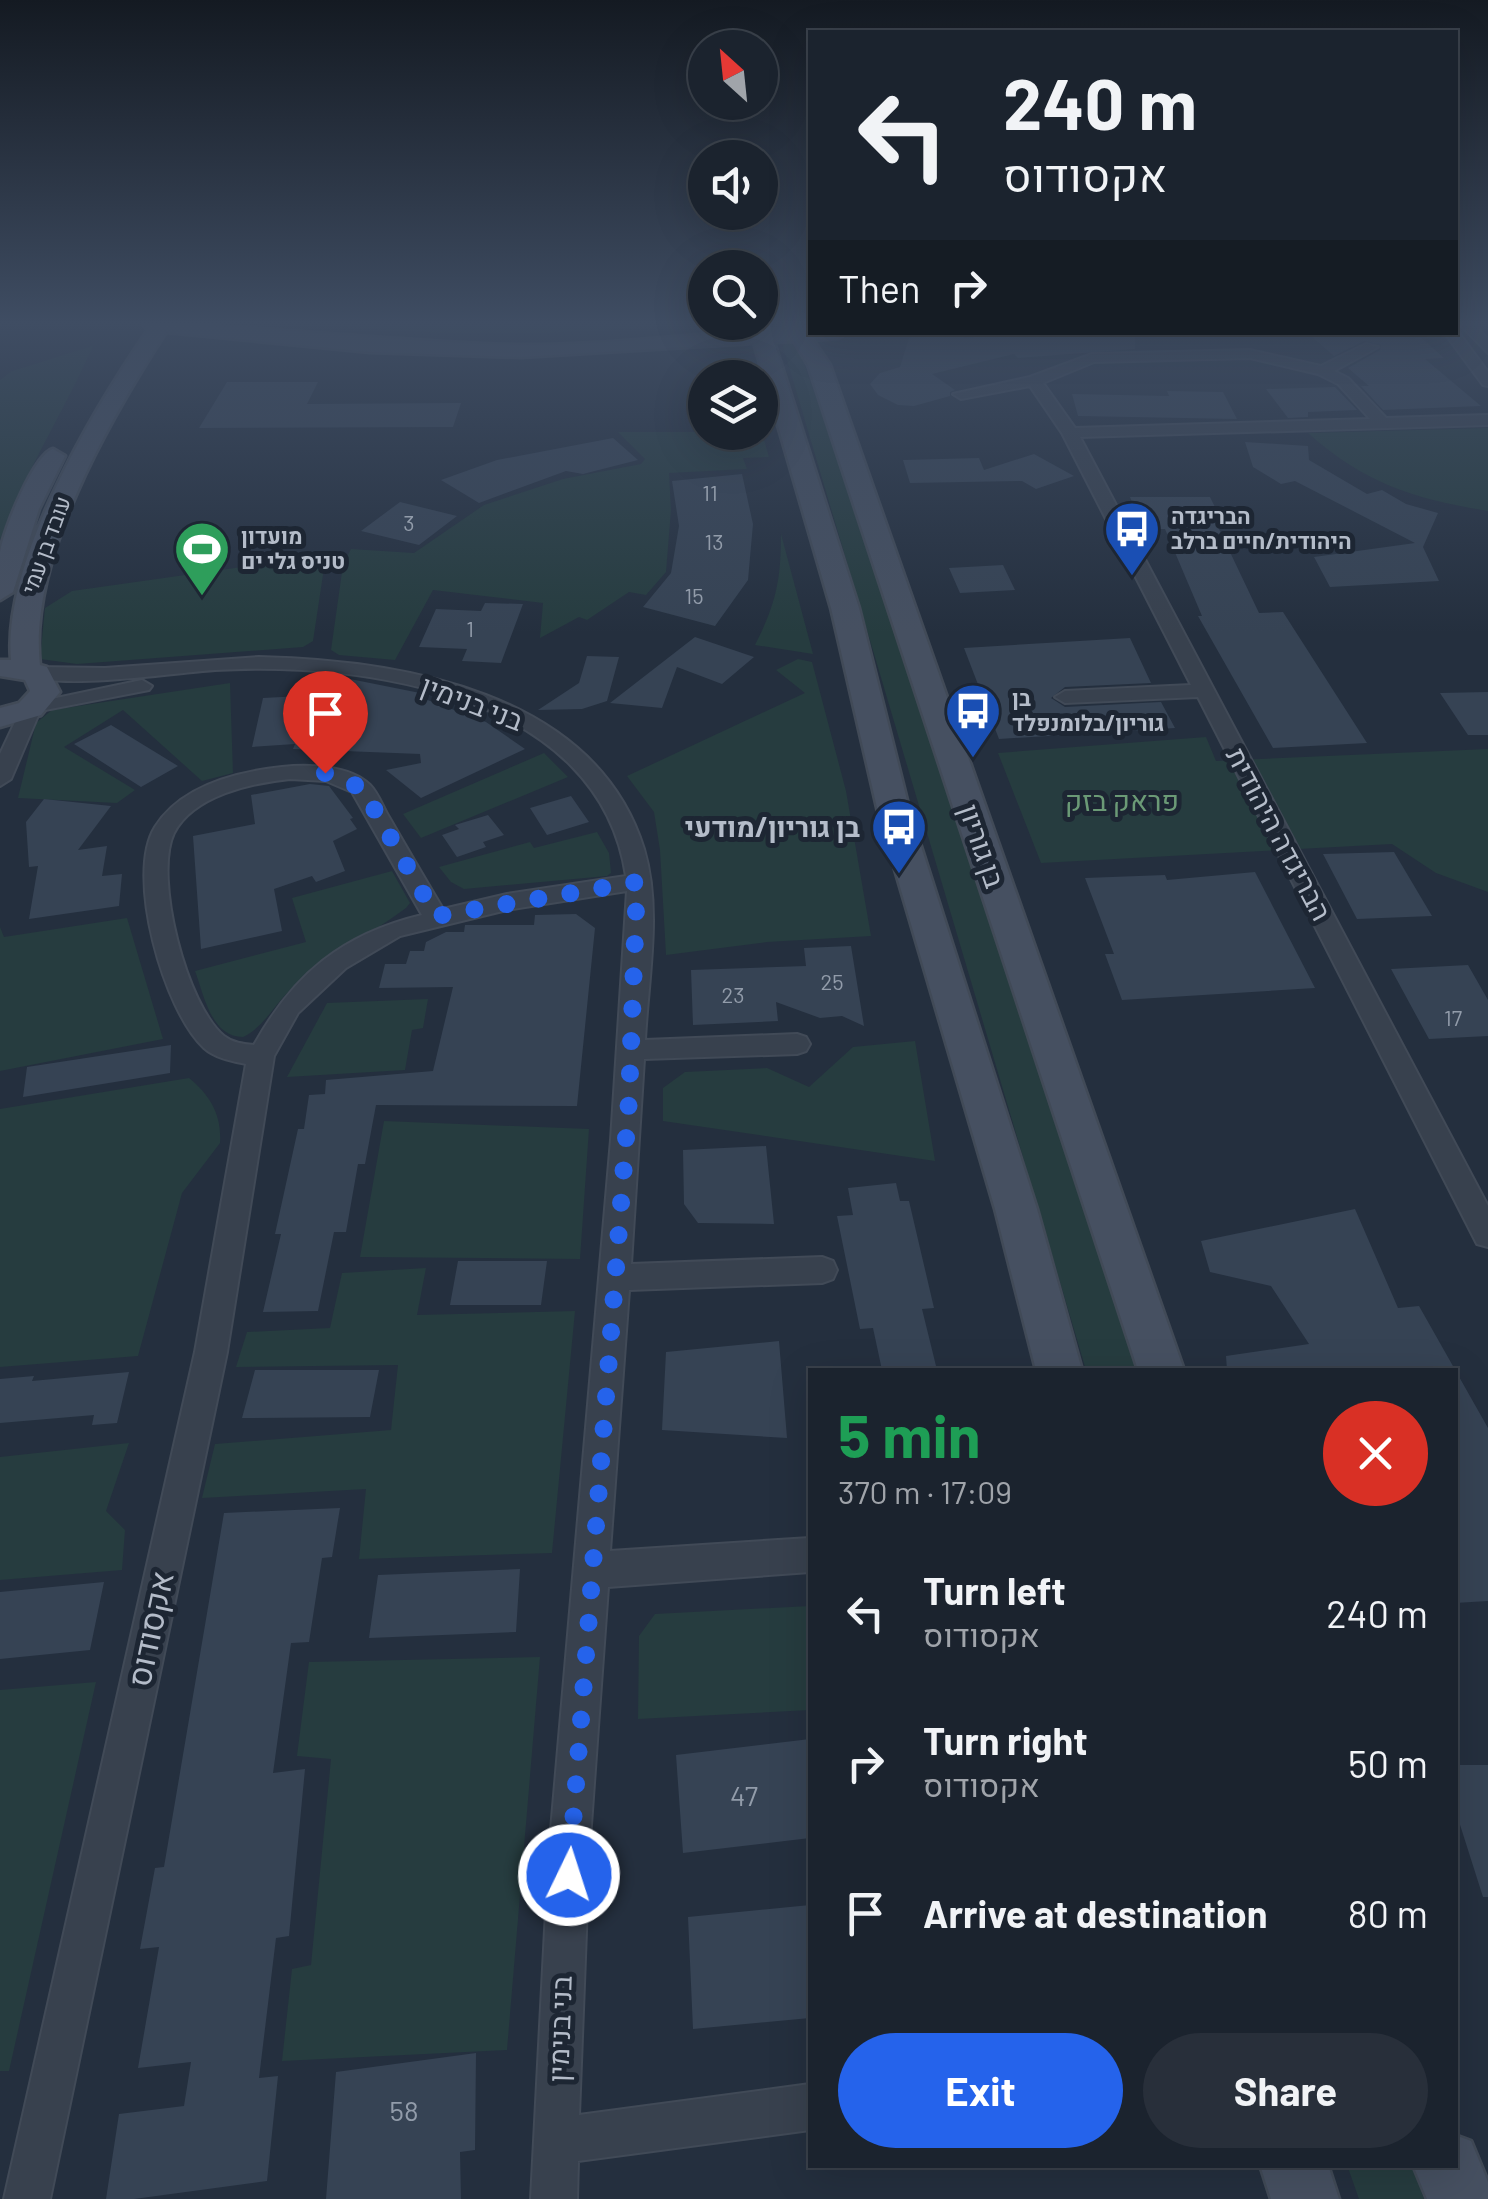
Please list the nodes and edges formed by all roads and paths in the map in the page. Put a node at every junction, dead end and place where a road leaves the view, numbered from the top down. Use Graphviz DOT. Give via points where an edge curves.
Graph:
graph roads {
  1 [pos="99,428"];
  2 [pos="804,428"];
  3 [pos="840,428"];
  4 [pos="1066,428"];
  5 [pos="1238,428"];
  6 [pos="67,431"];
  7 [pos="1070,433"];
  8 [pos="0,592"];
  9 [pos="337,669"];
  10 [pos="21,670"];
  11 [pos="1204,691"];
  12 [pos="1064,697"];
  13 [pos="33,707"];
  14 [pos="0,718"];
  15 [pos="0,779"];
  16 [pos="637,882"];
  17 [pos="436,916"];
  18 [pos="797,1044"];
  19 [pos="632,1050"];
  20 [pos="261,1056"];
  21 [pos="1479,1196"];
  22 [pos="1488,1235"];
  23 [pos="822,1270"];
  24 [pos="615,1278"];
  25 [pos="1058,1368"];
  26 [pos="1160,1368"];
  27 [pos="808,1555"];
  28 [pos="593,1570"];
  29 [pos="808,2106"];
  30 [pos="555,2141"];
  31 [pos="1295,2168"];
  32 [pos="1448,2168"];
  33 [pos="26,2199"];
  34 [pos="554,2199"];
  35 [pos="1305,2199"];
  36 [pos="1461,2199"];
  1 -- 10 [label="main road, עובד בן עמי" via="38,560 21,624"];
  2 -- 25 [label="main road" via="894,812"];
  3 -- 26 [label="main road, בן גוריון"];
  4 -- 7 [label="street, הבריגדה היהודית"];
  5 -- 7 [label="street"];
  6 -- 8 [label="main road, עובד בן עמי" via="26,509"];
  7 -- 11 [label="street, הבריגדה היהודית"];
  9 -- 10 [label="street, בני בנימין" via="256,663 74,674"];
  9 -- 13 [label="street, בני בנימין" via="244,672"];
  9 -- 16 [label="street, בני בנימין" via="440,688 533,726 601,790 629,838"];
  10 -- 13 [label="main road, עובד בן עמי" via="45,692"];
  11 -- 12 [label="street"];
  11 -- 21 [label="street, הבריגדה היהודית"];
  13 -- 14 [label="main road"];
  13 -- 15 [label="street"];
  16 -- 17 [label="street, אקסודוס"];
  16 -- 19 [label="street, בני בנימין"];
  17 -- 20 [label="street, אקסודוס" via="392,930 336,962 288,1007"];
  17 -- 20 [label="street" via="362,788 348,779 272,775 186,806 164,830 154,870 167,936 194,1017 214,1044"];
  18 -- 19 [label="street"];
  19 -- 24 [label="street, בני בנימין"];
  20 -- 33 [label="street, אקסודוס" via="211,1352"];
  21 -- 22 [label="street, הבריגדה היהודית"];
  23 -- 24 [label="street"];
  24 -- 28 [label="street, בני בנימין"];
  27 -- 28 [label="street"];
  28 -- 30 [label="street, בני בנימין"];
  29 -- 30 [label="street"];
  30 -- 34 [label="street, בני בנימין"];
  31 -- 35 [label="main road"];
  32 -- 36 [label="main road"];
}
